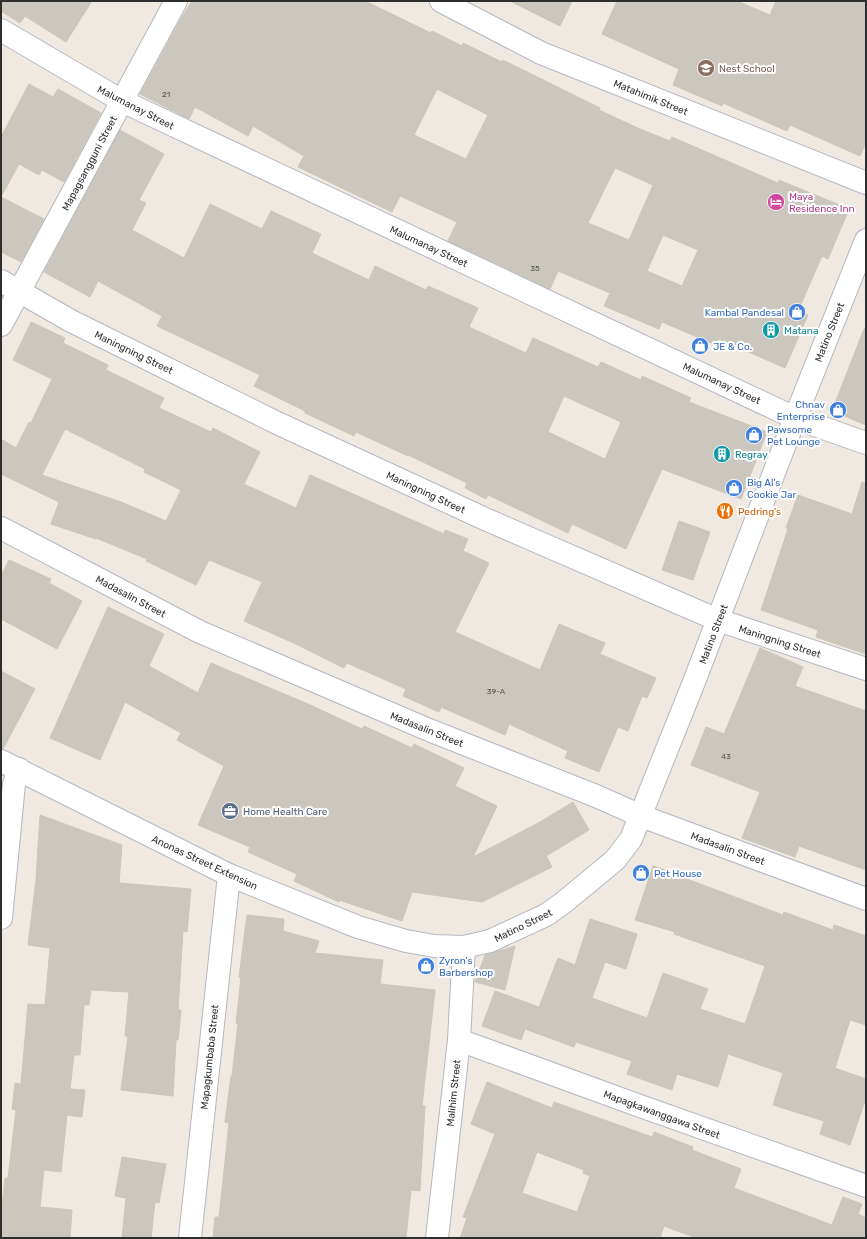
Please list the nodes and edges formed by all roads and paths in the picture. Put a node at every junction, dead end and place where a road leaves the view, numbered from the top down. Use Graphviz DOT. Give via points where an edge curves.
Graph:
graph roads {
  1 [pos="176,1"];
  2 [pos="441,1"];
  3 [pos="1,30"];
  4 [pos="122,101"];
  5 [pos="866,183"];
  6 [pos="866,240"];
  7 [pos="1,281"];
  8 [pos="20,292"];
  9 [pos="1,325"];
  10 [pos="795,418"];
  11 [pos="866,444"];
  12 [pos="1,528"];
  13 [pos="718,620"];
  14 [pos="866,669"];
  15 [pos="10,765"];
  16 [pos="641,816"];
  17 [pos="229,875"];
  18 [pos="866,899"];
  19 [pos="1,918"];
  20 [pos="464,947"];
  21 [pos="459,1040"];
  22 [pos="866,1186"];
  23 [pos="190,1238"];
  24 [pos="438,1238"];
  1 -- 4 [label="street, Mapagsangguni Street"];
  2 -- 5 [label="street, Matahimik Street" via="541,53"];
  3 -- 4 [label="street, Malumanay Street"];
  4 -- 8 [label="street, Mapagsangguni Street"];
  4 -- 10 [label="street, Malumanay Street"];
  6 -- 10 [label="street, Matino Street"];
  7 -- 8 [label="street, Maningning Street"];
  8 -- 9 [label="street, Mapagsangguni Street"];
  8 -- 13 [label="street, Maningning Street" via="71,321 282,426 485,519"];
  10 -- 11 [label="street, Malumanay Street"];
  10 -- 13 [label="street, Matino Street"];
  12 -- 16 [label="street, Madasalin Street" via="200,632"];
  13 -- 14 [label="street, Maningning Street"];
  13 -- 16 [label="street, Matino Street"];
  15 -- 17 [label="street, Anonas Street Extension"];
  15 -- 19 [label="street" via="14,784"];
  16 -- 18 [label="street, Madasalin Street"];
  16 -- 20 [label="street, Matino Street" via="631,838 615,860 563,904 516,930 490,941"];
  17 -- 20 [label="street, Anonas Street Extension" via="358,928 427,945"];
  17 -- 23 [label="street, Mapagkumbaba Street"];
  20 -- 21 [label="street, Malihim Street"];
  21 -- 22 [label="street, Mapagkawanggawa Street"];
  21 -- 24 [label="street, Malihim Street"];
}
